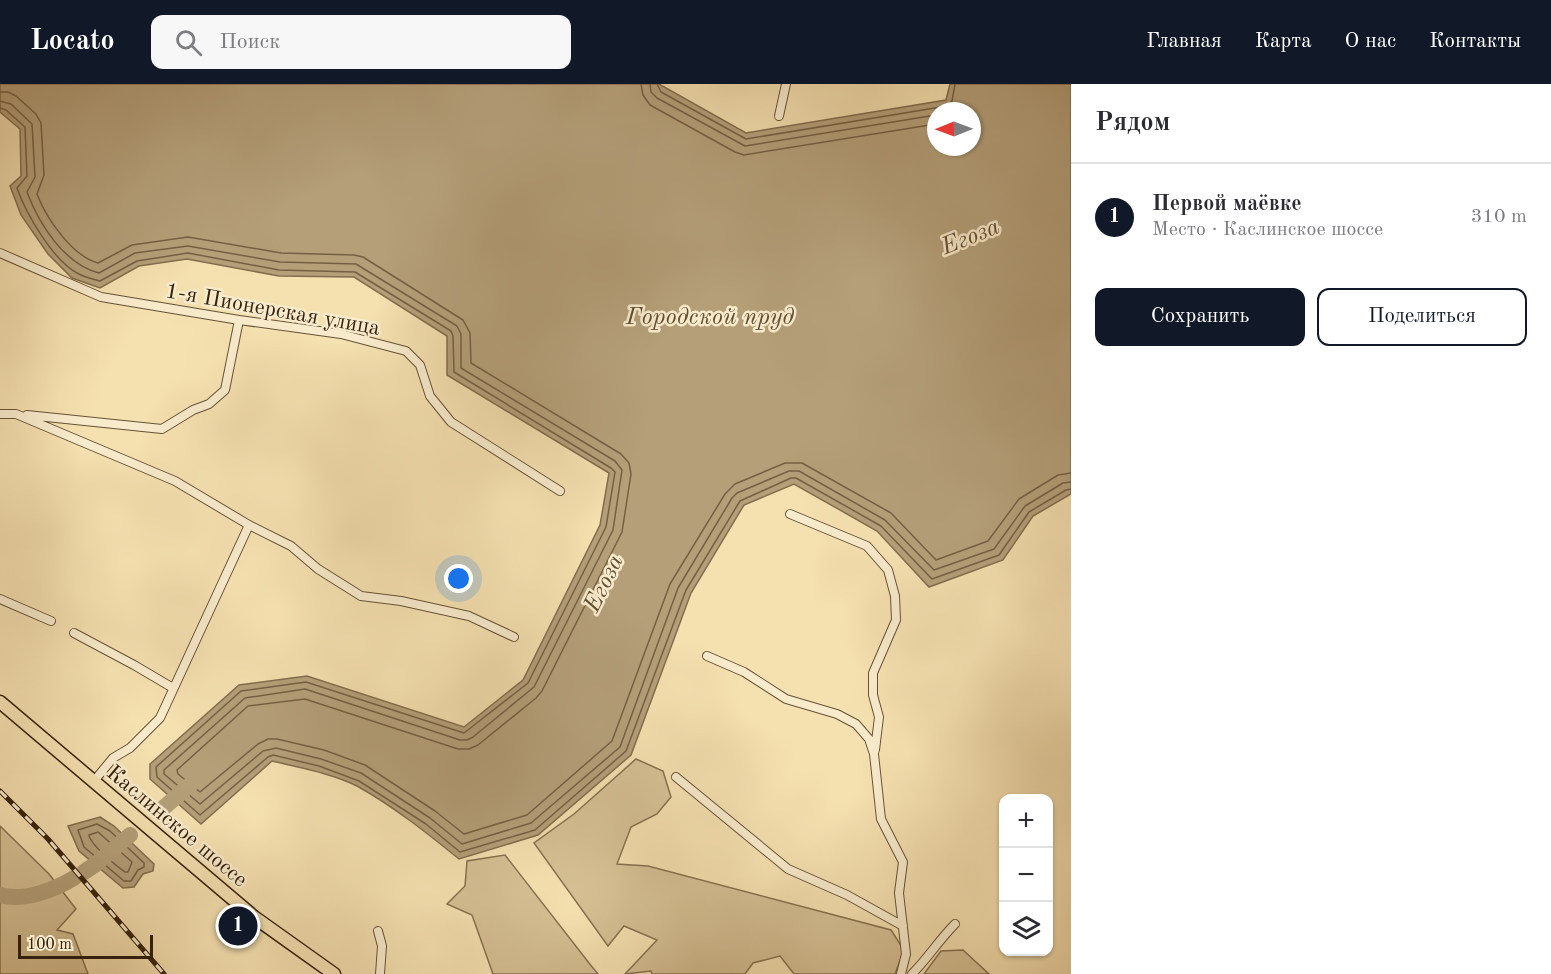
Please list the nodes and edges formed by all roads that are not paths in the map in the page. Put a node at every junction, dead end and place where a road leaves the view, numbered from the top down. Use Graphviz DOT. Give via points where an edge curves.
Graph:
graph roads {
  1 [pos="786,84"];
  2 [pos="779,116"];
  3 [pos="0,253"];
  4 [pos="239,320"];
  5 [pos="0,414"];
  6 [pos="16,414"];
  7 [pos="560,491"];
  8 [pos="790,514"];
  9 [pos="249,525"];
  10 [pos="0,599"];
  11 [pos="51,621"];
  12 [pos="74,633"];
  13 [pos="514,637"];
  14 [pos="707,656"];
  15 [pos="173,688"];
  16 [pos="0,702"];
  17 [pos="874,754"];
  18 [pos="676,777"];
  19 [pos="94,781"];
  20 [pos="955,924"];
  21 [pos="903,926"];
  22 [pos="378,931"];
  23 [pos="334,974"];
  24 [pos="380,974"];
  25 [pos="901,974"];
  26 [pos="912,974"];
  1 -- 2 [label="street"];
  3 -- 4 [label="street, 1-я Пионерская улица" via="101,297"];
  4 -- 6 [label="street" via="225,390 209,404 162,429"];
  4 -- 7 [label="street, 1-я Пионерская улица" via="341,334 406,351 420,365 430,396 452,422"];
  5 -- 6 [label="street"];
  6 -- 9 [label="street" via="175,481"];
  8 -- 17 [label="street" via="867,546 888,570 896,621 873,673 879,717"];
  9 -- 13 [label="street" via="291,546 318,569 361,596 469,616"];
  9 -- 15 [label="street"];
  10 -- 11 [label="street"];
  12 -- 15 [label="street"];
  14 -- 17 [label="street" via="744,672 786,699 837,714 856,724 869,739"];
  15 -- 19 [label="street" via="160,718 130,748 113,758"];
  16 -- 19 [label="main road, Каслинское шоссе"];
  17 -- 21 [label="street" via="880,819 903,861 899,894"];
  18 -- 21 [label="street" via="788,869"];
  19 -- 23 [label="main road, Каслинское шоссе" via="254,917"];
  20 -- 26 [label="street"];
  21 -- 25 [label="street" via="906,954"];
  22 -- 24 [label="street" via="382,946"];
}
